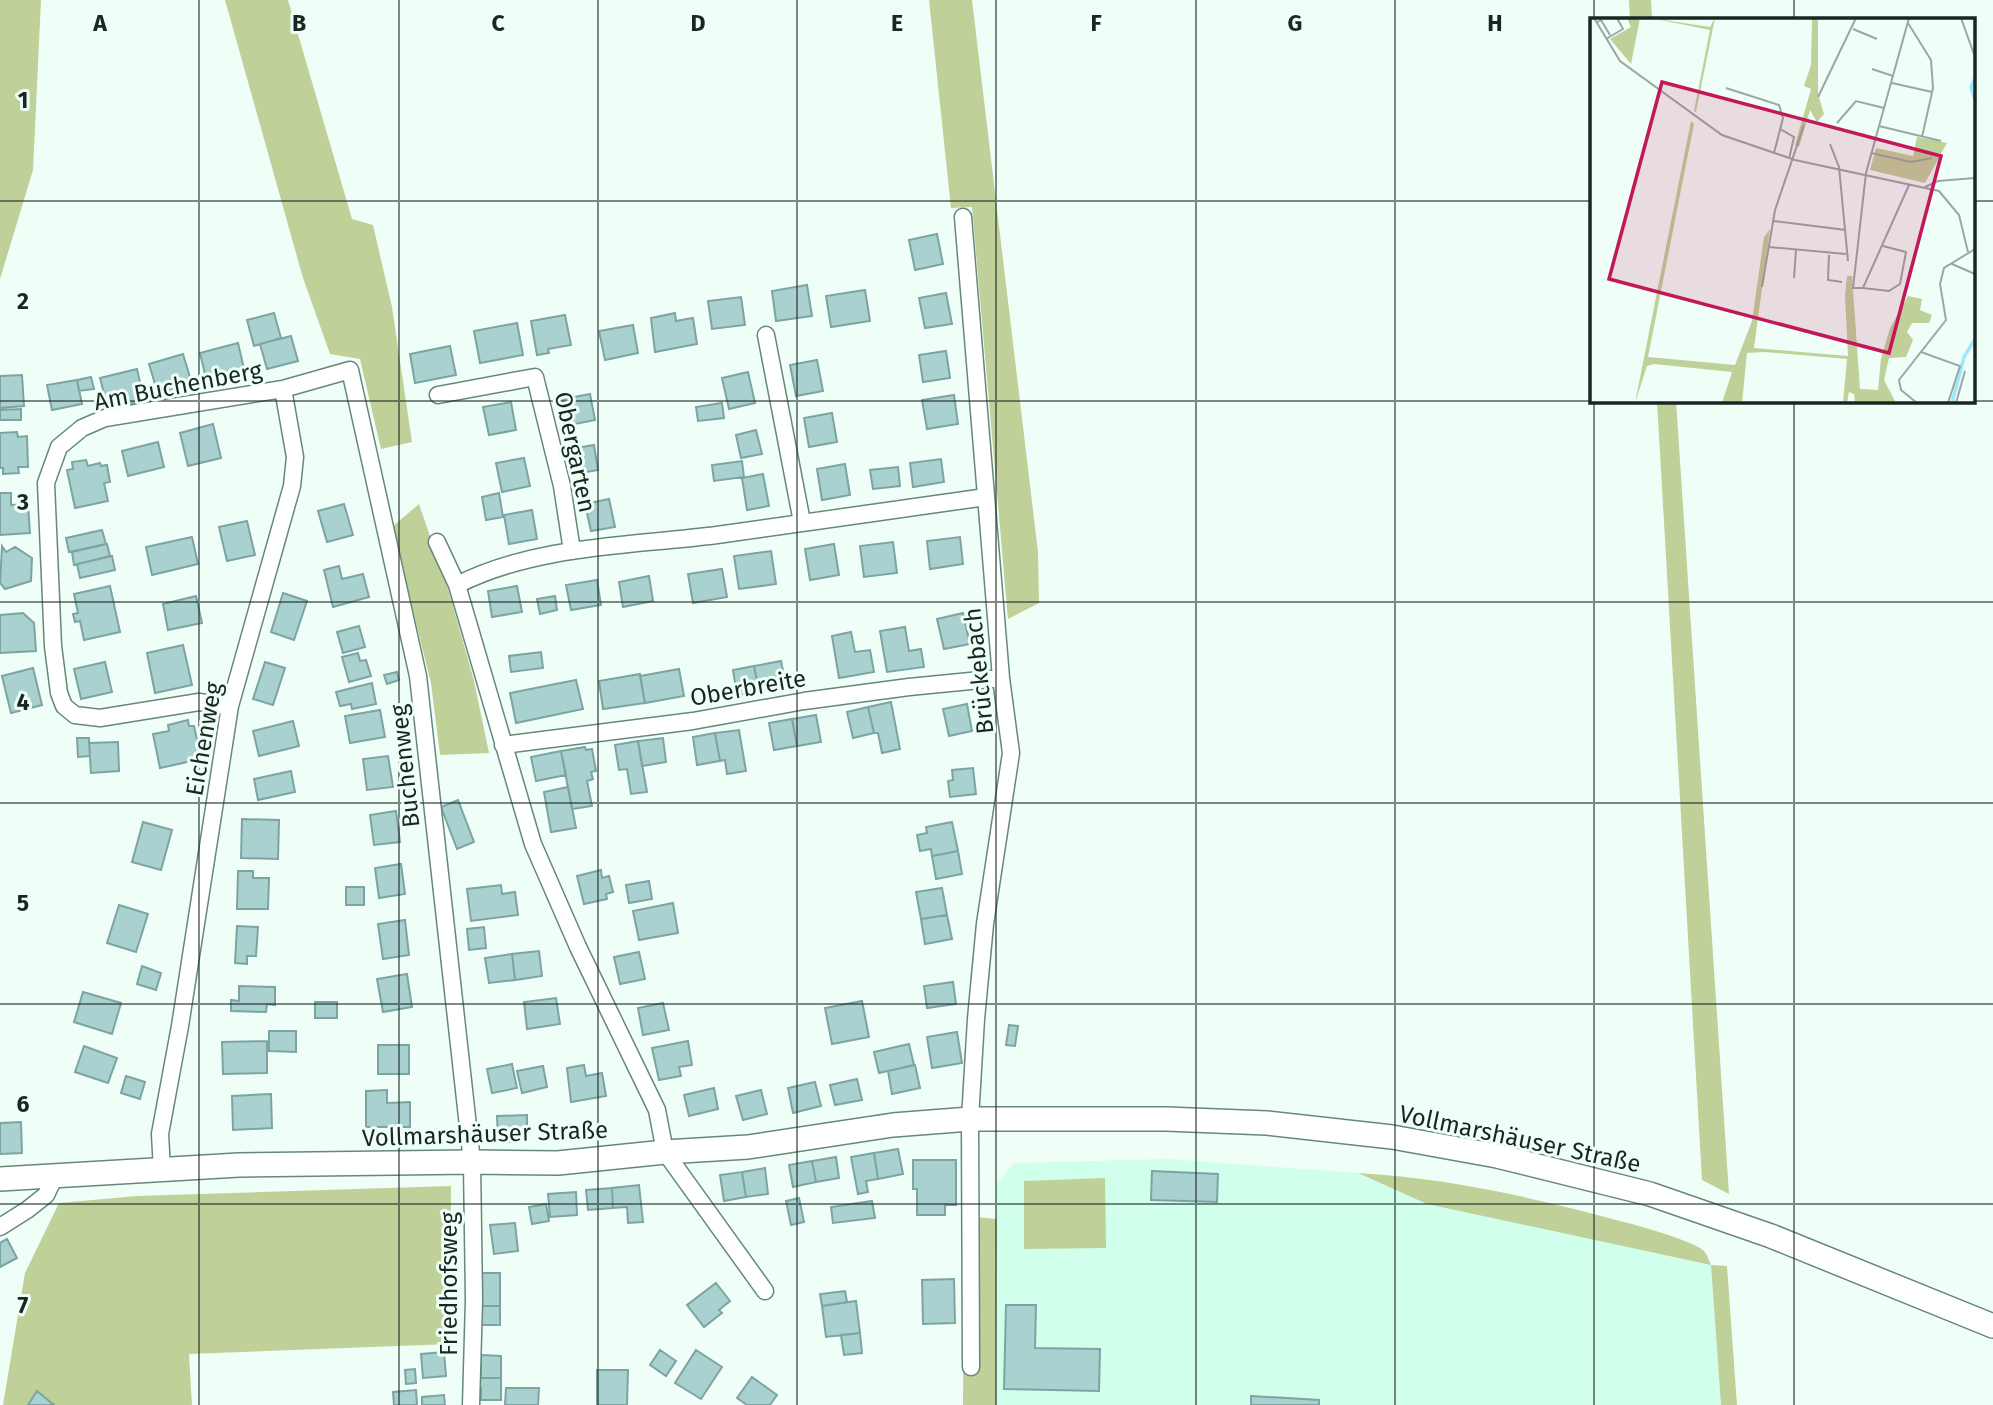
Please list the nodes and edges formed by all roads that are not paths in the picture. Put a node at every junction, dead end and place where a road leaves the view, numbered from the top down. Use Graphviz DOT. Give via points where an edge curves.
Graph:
graph roads {
  1 [pos="963,217"];
  2 [pos="766,335"];
  3 [pos="284,389"];
  4 [pos="438,395"];
  5 [pos="986,497"];
  6 [pos="802,522"];
  7 [pos="437,542"];
  8 [pos="572,551"];
  9 [pos="457,585"];
  10 [pos="1001,678"];
  11 [pos="230,706"];
  12 [pos="503,745"];
  13 [pos="970,1119"];
  14 [pos="665,1152"];
  15 [pos="472,1162"];
  16 [pos="162,1170"];
  17 [pos="57,1174"];
  18 [pos="0,1179"];
  19 [pos="0,1227"];
  20 [pos="765,1291"];
  21 [pos="1993,1326"];
  22 [pos="971,1367"];
  23 [pos="471,1405"];
  1 -- 5 [label="street, Brückebach"];
  2 -- 6 [label="street"];
  3 -- 11 [label="street, Eichenweg" via="295,457 292,486"];
  3 -- 11 [label="street, Am Buchenberg" via="105,418 82,428 59,447 46,483 53,646 64,706 75,715 100,718 199,702"];
  3 -- 15 [label="street, Buchenweg" via="350,370 418,676"];
  4 -- 8 [label="street, Obergarten" via="536,377"];
  5 -- 6 [label="street, Obergarten"];
  5 -- 10 [label="street, Brückebach"];
  6 -- 8 [label="street, Obergarten"];
  7 -- 9 [label="street"];
  8 -- 9 [label="street, Obergarten" via="483,571"];
  9 -- 12 [label="street"];
  10 -- 12 [label="street, Oberbreite"];
  10 -- 13 [label="street, Brückebach" via="1011,753 985,924"];
  11 -- 16 [label="street, Eichenweg" via="160,1134"];
  12 -- 14 [label="street" via="533,844 657,1110"];
  13 -- 14 [label="main road, Vollmarshäuser Straße" via="893,1125 748,1147"];
  13 -- 21 [label="main road, Vollmarshäuser Straße" via="1267,1123 1392,1137 1497,1156 1650,1194"];
  13 -- 22 [label="street"];
  14 -- 15 [label="main road, Vollmarshäuser Straße" via="558,1163"];
  14 -- 20 [label="street"];
  15 -- 16 [label="main road, Vollmarshäuser Straße"];
  15 -- 23 [label="street, Friedhofsweg"];
  16 -- 17 [label="main road, Vollmarshäuser Straße"];
  17 -- 18 [label="main road, Vollmarshäuser Straße"];
  17 -- 19 [label="street" via="46,1195"];
}
